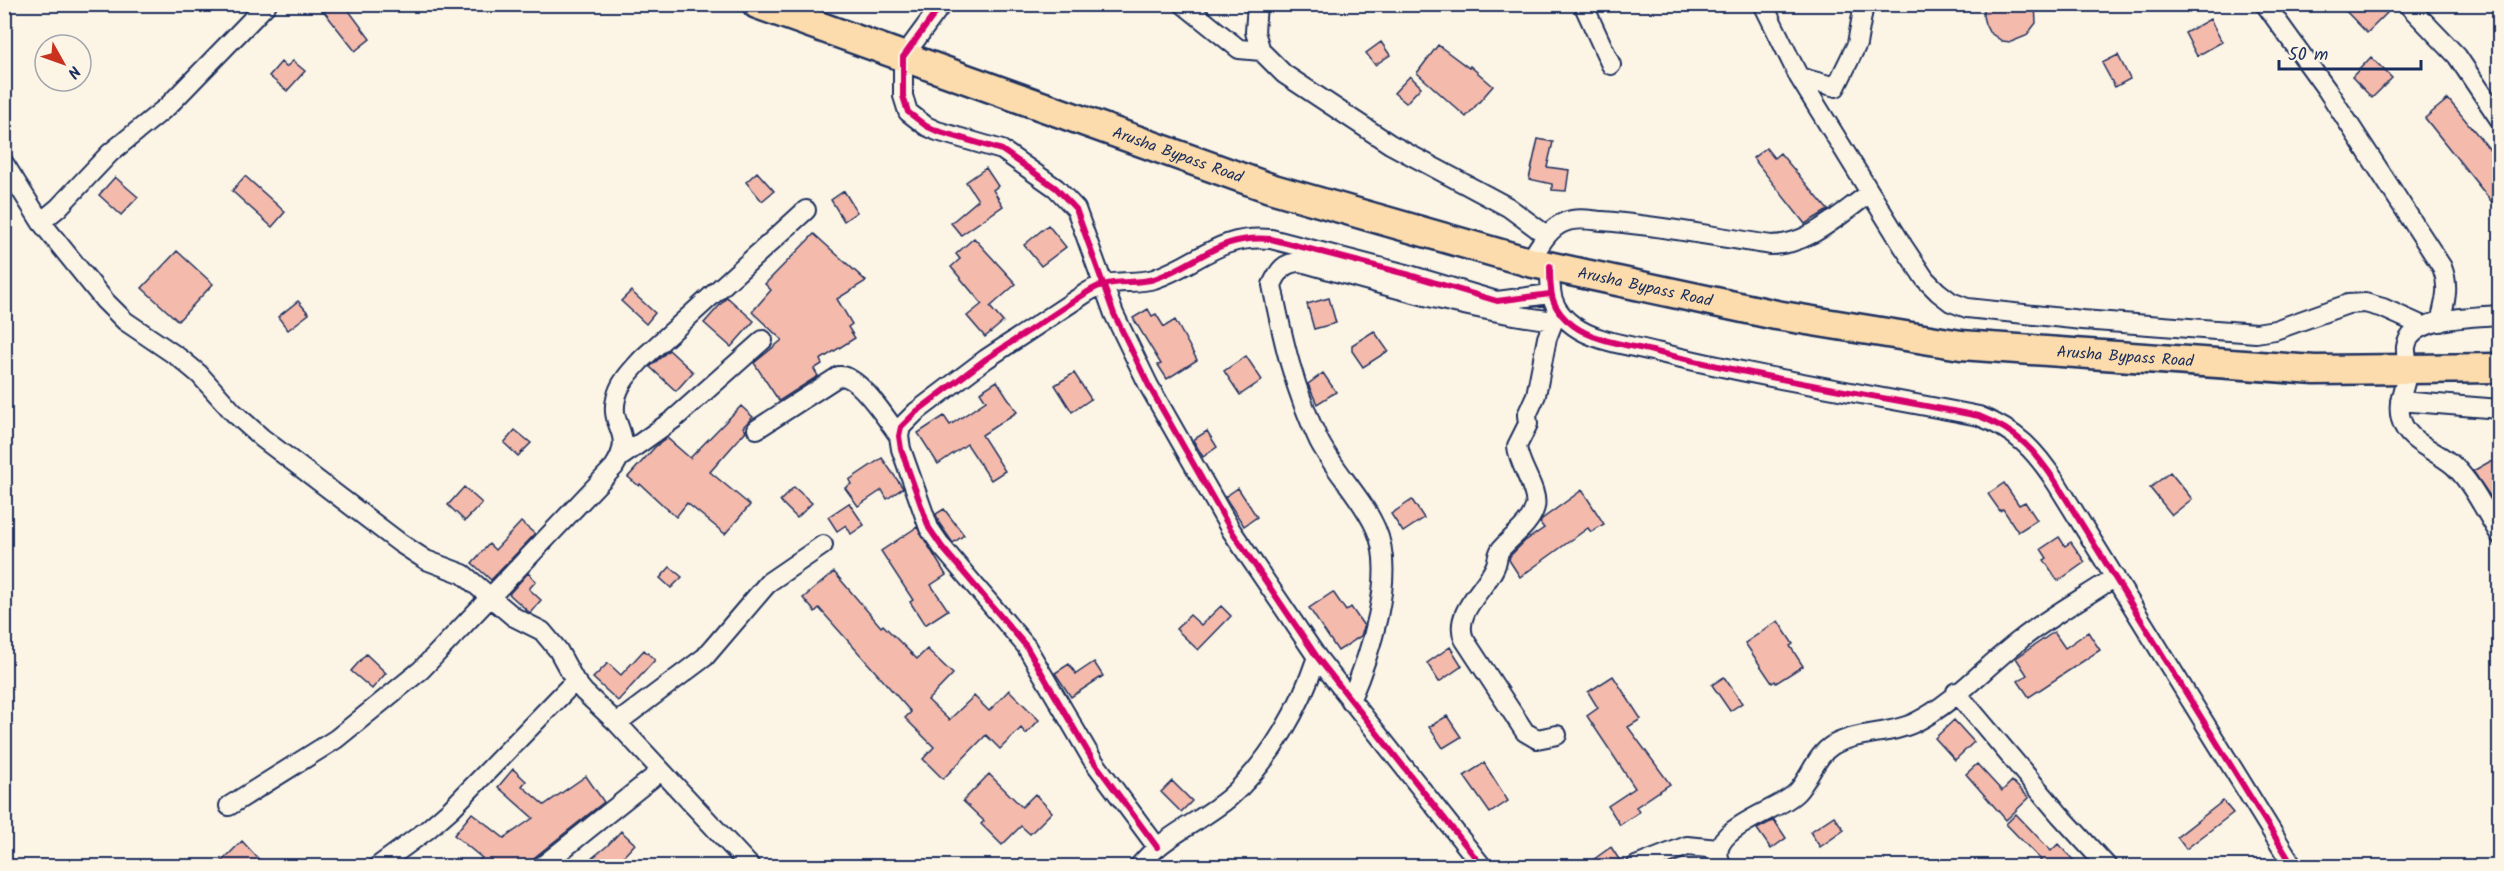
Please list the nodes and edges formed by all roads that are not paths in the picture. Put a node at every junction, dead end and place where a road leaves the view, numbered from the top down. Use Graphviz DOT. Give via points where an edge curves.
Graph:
graph roads {
  1 [pos="267,4"];
  2 [pos="758,4"];
  3 [pos="942,4"];
  4 [pos="1183,4"];
  5 [pos="1257,4"];
  6 [pos="1583,4"];
  7 [pos="1763,4"];
  8 [pos="1864,4"];
  9 [pos="2265,4"];
  10 [pos="2407,4"];
  11 [pos="1260,51"];
  12 [pos="903,57"];
  13 [pos="1611,64"];
  14 [pos="1799,77"];
  15 [pos="2499,120"];
  16 [pos="4,164"];
  17 [pos="1870,193"];
  18 [pos="806,210"];
  19 [pos="41,222"];
  20 [pos="1546,235"];
  21 [pos="1102,285"];
  22 [pos="1548,291"];
  23 [pos="2499,315"];
  24 [pos="2432,324"];
  25 [pos="763,340"];
  26 [pos="2499,368"];
  27 [pos="2408,369"];
  28 [pos="2400,401"];
  29 [pos="2499,409"];
  30 [pos="757,429"];
  31 [pos="899,436"];
  32 [pos="622,456"];
  33 [pos="2499,535"];
  34 [pos="823,545"];
  35 [pos="2115,577"];
  36 [pos="489,598"];
  37 [pos="1317,657"];
  38 [pos="575,681"];
  39 [pos="1956,692"];
  40 [pos="1350,701"];
  41 [pos="617,723"];
  42 [pos="1557,735"];
  43 [pos="661,771"];
  44 [pos="229,806"];
  45 [pos="1157,847"];
  46 [pos="1718,849"];
  47 [pos="378,867"];
  48 [pos="542,867"];
  49 [pos="750,867"];
  50 [pos="1139,867"];
  51 [pos="1482,867"];
  52 [pos="1636,867"];
  53 [pos="1722,867"];
  54 [pos="2107,867"];
  55 [pos="2293,867"];
  1 -- 19 [label="street" via="168,106 110,153"];
  2 -- 12 [label="main road, Arusha Bypass Road"];
  3 -- 12 [label="street"];
  4 -- 11 [label="street" via="1239,48"];
  5 -- 11 [label="street" via="1255,32"];
  6 -- 13 [label="street"];
  7 -- 14 [label="street"];
  8 -- 14 [label="street" via="1857,44 1836,87"];
  9 -- 24 [label="street" via="2327,90 2442,267 2448,292"];
  10 -- 15 [label="street" via="2457,56"];
  11 -- 20 [label="street" via="1284,74 1390,144 1508,207"];
  12 -- 21 [label="street" via="903,96 908,112 937,131 1002,150 1068,198 1082,224"];
  12 -- 22 [label="main road, Arusha Bypass Road"];
  14 -- 17 [label="street"];
  16 -- 19 [label="street"];
  17 -- 20 [label="street" via="1804,239 1786,245 1584,219 1567,221"];
  17 -- 24 [label="street" via="1925,279 1951,302 1967,308 2256,333 2348,304 2365,303"];
  18 -- 32 [label="street" via="628,374 615,400 624,446"];
  19 -- 36 [label="street" via="125,321 199,374 262,438 406,548 463,574"];
  20 -- 22 [label="street"];
  21 -- 22 [label="street" via="1154,278 1216,247 1251,237 1410,275 1497,301"];
  21 -- 31 [label="street" via="986,359 906,421"];
  21 -- 37 [label="street" via="1149,386 1188,457 1231,530"];
  22 -- 27 [label="main road, Arusha Bypass Road" via="1776,315 1961,345 2315,370"];
  22 -- 35 [label="street" via="1574,327 1597,337 1703,363 1979,416 2000,424 2016,434 2045,465"];
  22 -- 40 [label="street" via="1509,315 1425,297 1301,262 1291,262 1277,274 1272,285 1287,358 1300,394 1320,443 1377,531 1382,552 1373,641"];
  22 -- 42 [label="street" via="1547,338 1536,396 1516,446 1535,498 1534,510 1498,553 1496,566 1460,628 1525,732 1537,739"];
  23 -- 24 [label="street"];
  24 -- 27 [label="street" via="2410,337 2406,346"];
  25 -- 32 [label="street" via="675,419"];
  26 -- 27 [label="main road, Arusha Bypass Road"];
  27 -- 28 [label="street"];
  28 -- 29 [label="street"];
  28 -- 33 [label="street" via="2401,419 2407,431 2455,467"];
  30 -- 31 [label="street" via="845,375 857,382"];
  31 -- 45 [label="street" via="929,528 1026,646 1092,759"];
  32 -- 36 [label="street"];
  34 -- 41 [label="street" via="769,582 705,657"];
  35 -- 39 [label="street" via="2021,639"];
  35 -- 55 [label="street"];
  36 -- 38 [label="street" via="542,631"];
  36 -- 44 [label="street" via="399,690 336,739"];
  37 -- 40 [label="street"];
  37 -- 45 [label="street" via="1309,682 1280,736 1256,769 1231,796"];
  38 -- 41 [label="street"];
  38 -- 47 [label="street" via="451,809"];
  39 -- 46 [label="street" via="1917,722 1832,746 1786,801 1730,831"];
  39 -- 54 [label="street"];
  40 -- 51 [label="street"];
  41 -- 43 [label="street"];
  43 -- 48 [label="street"];
  43 -- 49 [label="street"];
  45 -- 50 [label="street"];
  46 -- 52 [label="street" via="1687,846"];
  46 -- 53 [label="street"];
}
